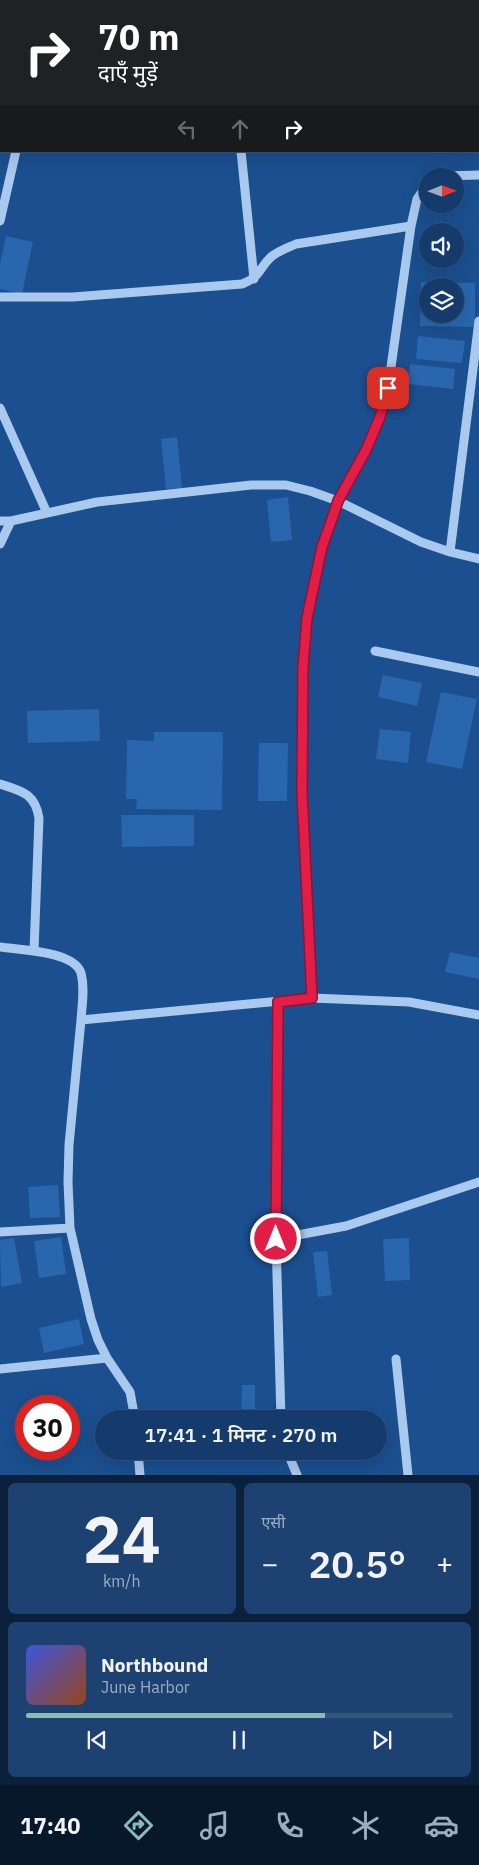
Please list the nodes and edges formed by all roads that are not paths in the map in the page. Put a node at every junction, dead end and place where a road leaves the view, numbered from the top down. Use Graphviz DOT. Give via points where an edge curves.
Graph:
graph roads {
  1 [pos="16,152"];
  2 [pos="241,152"];
  3 [pos="0,175"];
  4 [pos="464,175"];
  5 [pos="479,175"];
  6 [pos="10,176"];
  7 [pos="419,197"];
  8 [pos="0,221"];
  9 [pos="411,226"];
  10 [pos="254,279"];
  11 [pos="0,297"];
  12 [pos="479,321"];
  13 [pos="0,408"];
  14 [pos="338,501"];
  15 [pos="47,513"];
  16 [pos="0,521"];
  17 [pos="11,522"];
  18 [pos="0,544"];
  19 [pos="450,552"];
  20 [pos="479,559"];
  21 [pos="375,651"];
  22 [pos="479,672"];
  23 [pos="0,784"];
  24 [pos="0,947"];
  25 [pos="34,951"];
  26 [pos="312,998"];
  27 [pos="278,1002"];
  28 [pos="479,1016"];
  29 [pos="81,1020"];
  30 [pos="479,1182"];
  31 [pos="70,1228"];
  32 [pos="0,1232"];
  33 [pos="276,1239"];
  34 [pos="107,1358"];
  35 [pos="396,1359"];
  36 [pos="0,1369"];
  37 [pos="133,1410"];
  38 [pos="280,1410"];
  39 [pos="139,1460"];
  40 [pos="291,1460"];
  41 [pos="140,1475"];
  42 [pos="297,1475"];
  43 [pos="408,1475"];
  1 -- 6 [label="street"];
  2 -- 10 [label="street"];
  3 -- 6 [label="street"];
  4 -- 5 [label="street"];
  6 -- 8 [label="street"];
  7 -- 9 [label="street"];
  9 -- 10 [label="street" via="296,244 270,258"];
  9 -- 14 [label="street" via="390,378 380,417"];
  10 -- 11 [label="street" via="242,284 73,297"];
  12 -- 19 [label="street"];
  13 -- 15 [label="street"];
  14 -- 15 [label="street" via="286,485 251,485 97,502"];
  14 -- 19 [label="street" via="420,542"];
  14 -- 26 [label="street" via="315,578 307,618 303,667 302,792"];
  15 -- 17 [label="street"];
  16 -- 17 [label="street"];
  17 -- 18 [label="street"];
  19 -- 20 [label="street"];
  21 -- 22 [label="street"];
  23 -- 25 [label="street" via="24,792 37,807"];
  24 -- 25 [label="street"];
  25 -- 29 [label="street" via="75,963 82,983"];
  26 -- 27 [label="street"];
  26 -- 28 [label="street" via="409,1002"];
  27 -- 29 [label="street"];
  27 -- 33 [label="street"];
  29 -- 31 [label="street" via="69,1145"];
  30 -- 33 [label="street" via="346,1226"];
  31 -- 32 [label="street"];
  31 -- 34 [label="street" via="91,1319"];
  33 -- 38 [label="street"];
  34 -- 36 [label="street"];
  34 -- 37 [label="street" via="130,1392"];
  35 -- 43 [label="street"];
  39 -- 41 [label="street"];
  40 -- 42 [label="street"];
}
